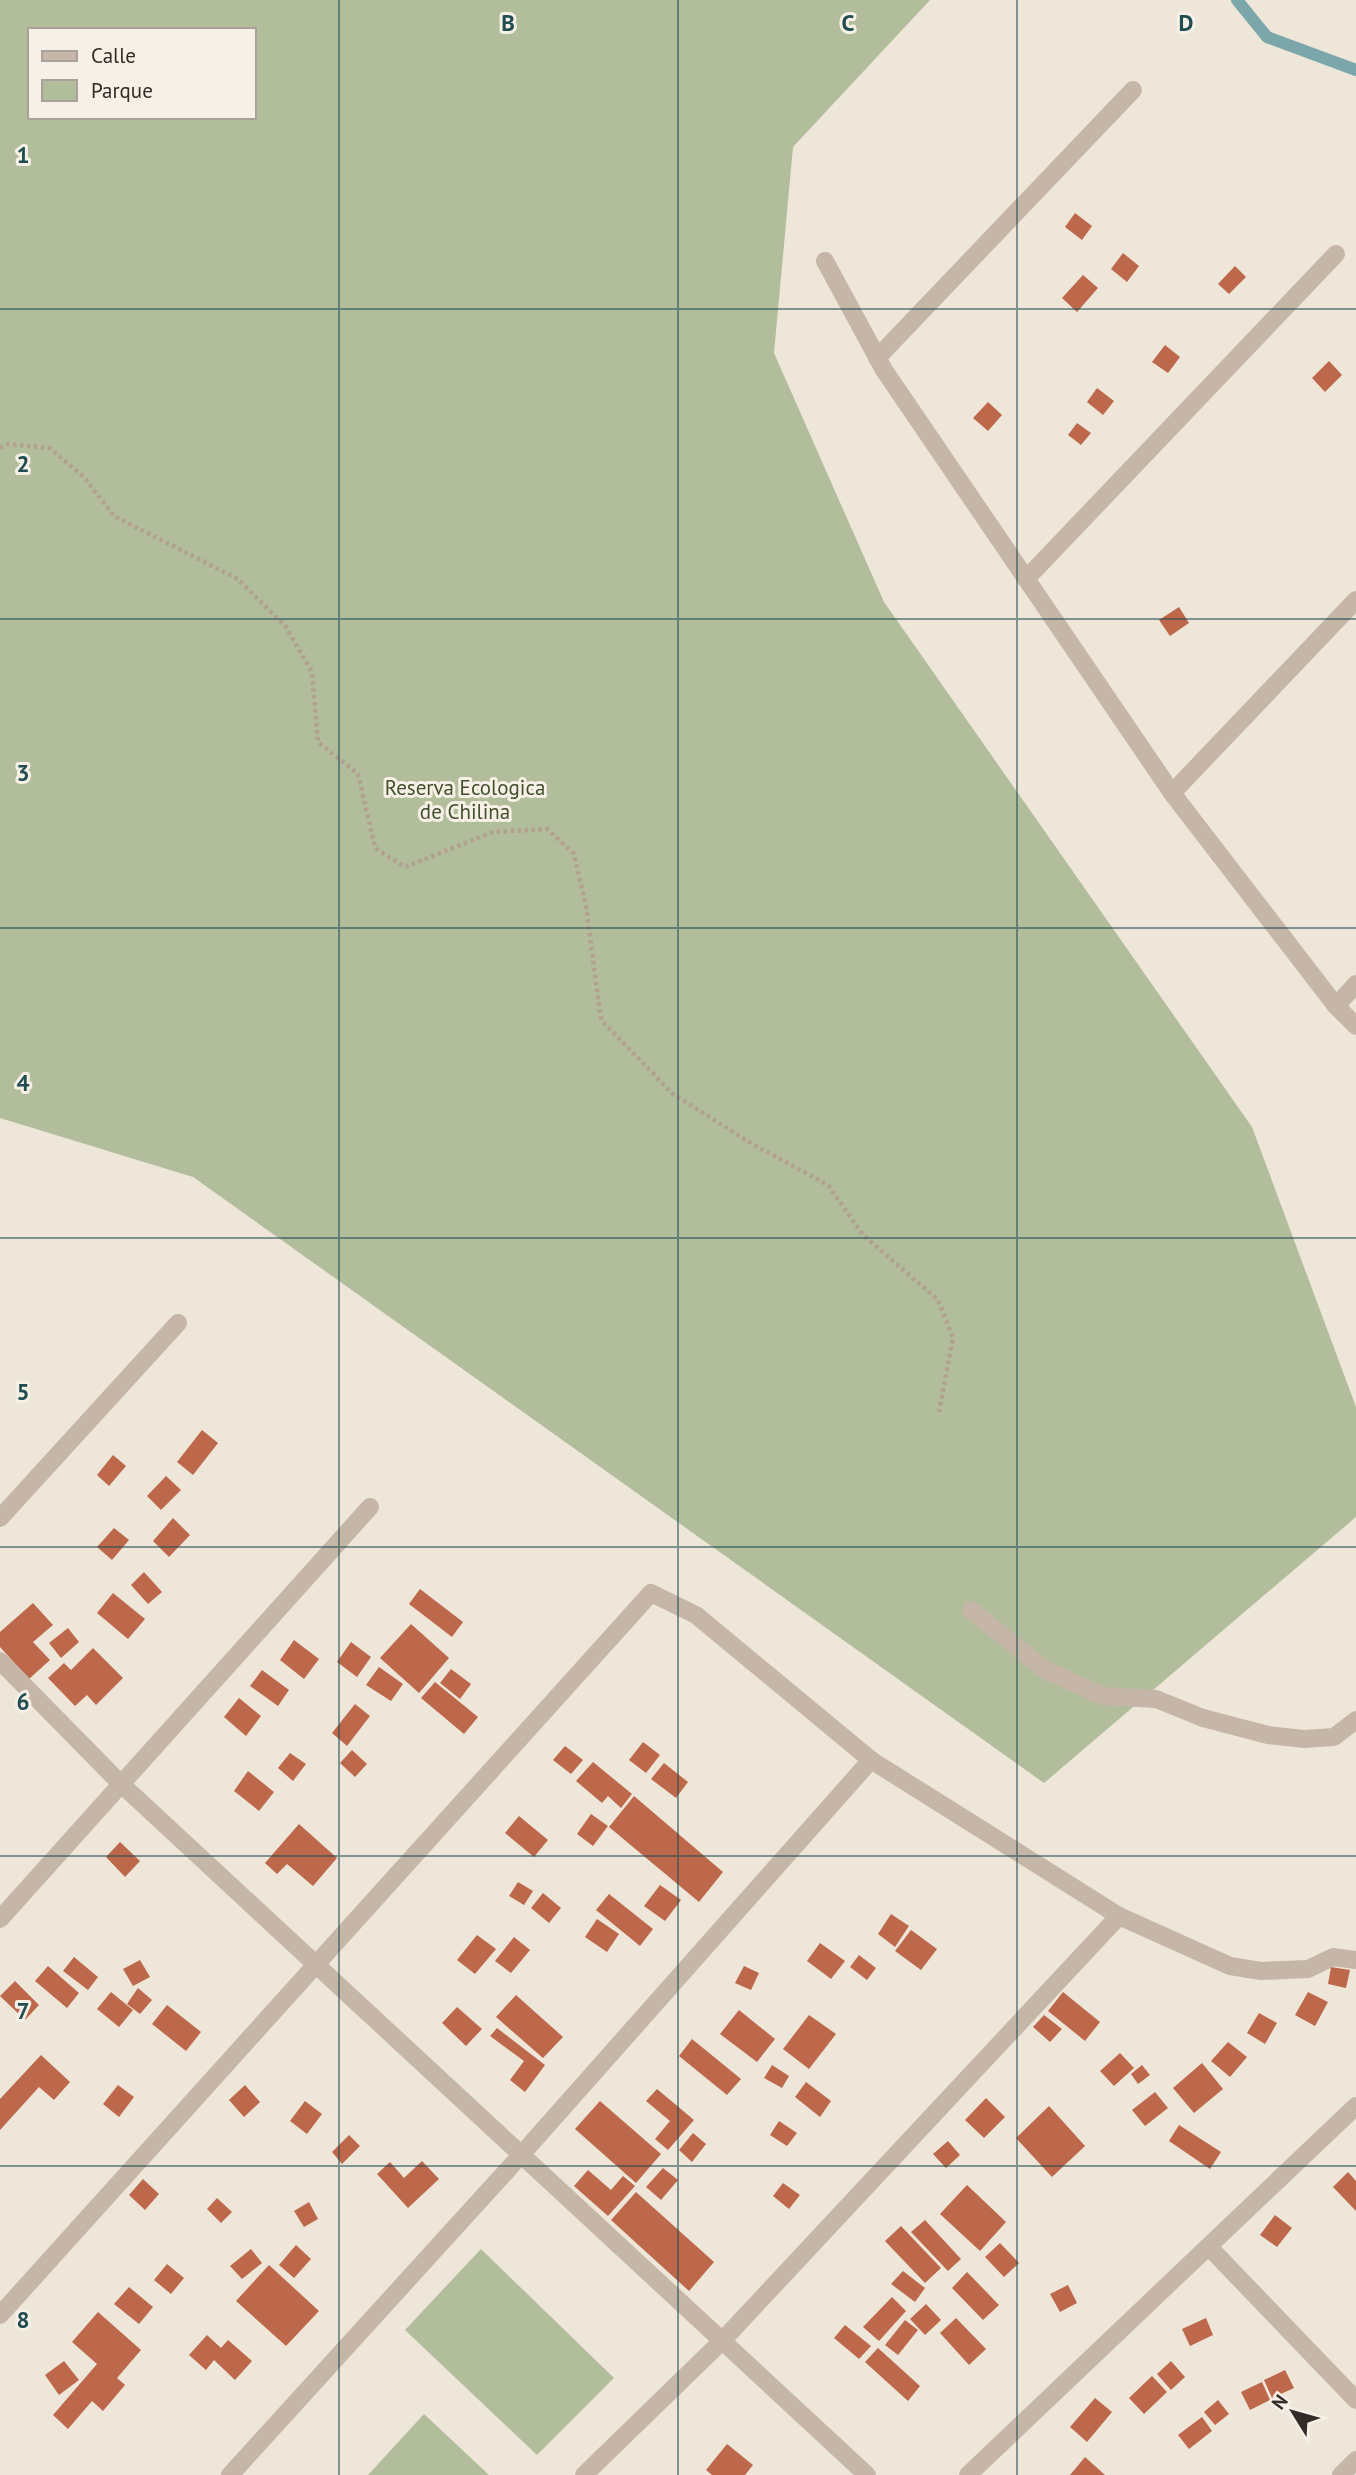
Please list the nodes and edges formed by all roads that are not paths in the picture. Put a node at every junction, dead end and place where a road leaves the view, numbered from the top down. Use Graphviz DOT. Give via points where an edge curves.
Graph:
graph roads {
  1 [pos="1133,90"];
  2 [pos="1336,254"];
  3 [pos="825,261"];
  4 [pos="877,358"];
  5 [pos="1026,579"];
  6 [pos="1356,600"];
  7 [pos="1172,793"];
  8 [pos="1356,984"];
  9 [pos="1336,1006"];
  10 [pos="1356,1026"];
  11 [pos="178,1323"];
  12 [pos="370,1507"];
  13 [pos="0,1518"];
  14 [pos="971,1610"];
  15 [pos="0,1661"];
  16 [pos="1356,1720"];
  17 [pos="871,1760"];
  18 [pos="120,1783"];
  19 [pos="1119,1916"];
  20 [pos="0,1919"];
  21 [pos="1356,1960"];
  22 [pos="317,1964"];
  23 [pos="1356,2106"];
  24 [pos="521,2155"];
  25 [pos="1209,2247"];
  26 [pos="0,2315"];
  27 [pos="722,2341"];
  28 [pos="1356,2400"];
  29 [pos="1356,2460"];
  30 [pos="230,2475"];
  31 [pos="584,2475"];
  32 [pos="867,2475"];
  33 [pos="968,2475"];
  34 [pos="1341,2475"];
  1 -- 4 [label="street"];
  2 -- 5 [label="street"];
  3 -- 4 [label="street"];
  4 -- 5 [label="street"];
  5 -- 7 [label="street"];
  6 -- 7 [label="street"];
  7 -- 9 [label="street"];
  8 -- 9 [label="street"];
  9 -- 10 [label="street"];
  11 -- 13 [label="street"];
  12 -- 18 [label="street"];
  14 -- 16 [label="street" via="1044,1670 1102,1696 1156,1699 1216,1721 1304,1739 1334,1737"];
  15 -- 18 [label="street"];
  17 -- 19 [label="street"];
  17 -- 22 [label="street" via="696,1615 651,1593"];
  17 -- 24 [label="street"];
  18 -- 20 [label="street"];
  18 -- 22 [label="street"];
  19 -- 21 [label="street" via="1230,1966 1308,1969 1334,1957"];
  19 -- 27 [label="street"];
  22 -- 24 [label="street"];
  22 -- 26 [label="street"];
  23 -- 25 [label="street"];
  24 -- 27 [label="street"];
  24 -- 30 [label="street"];
  25 -- 28 [label="street"];
  25 -- 33 [label="street"];
  27 -- 31 [label="street"];
  27 -- 32 [label="street"];
  29 -- 34 [label="street"];
}
